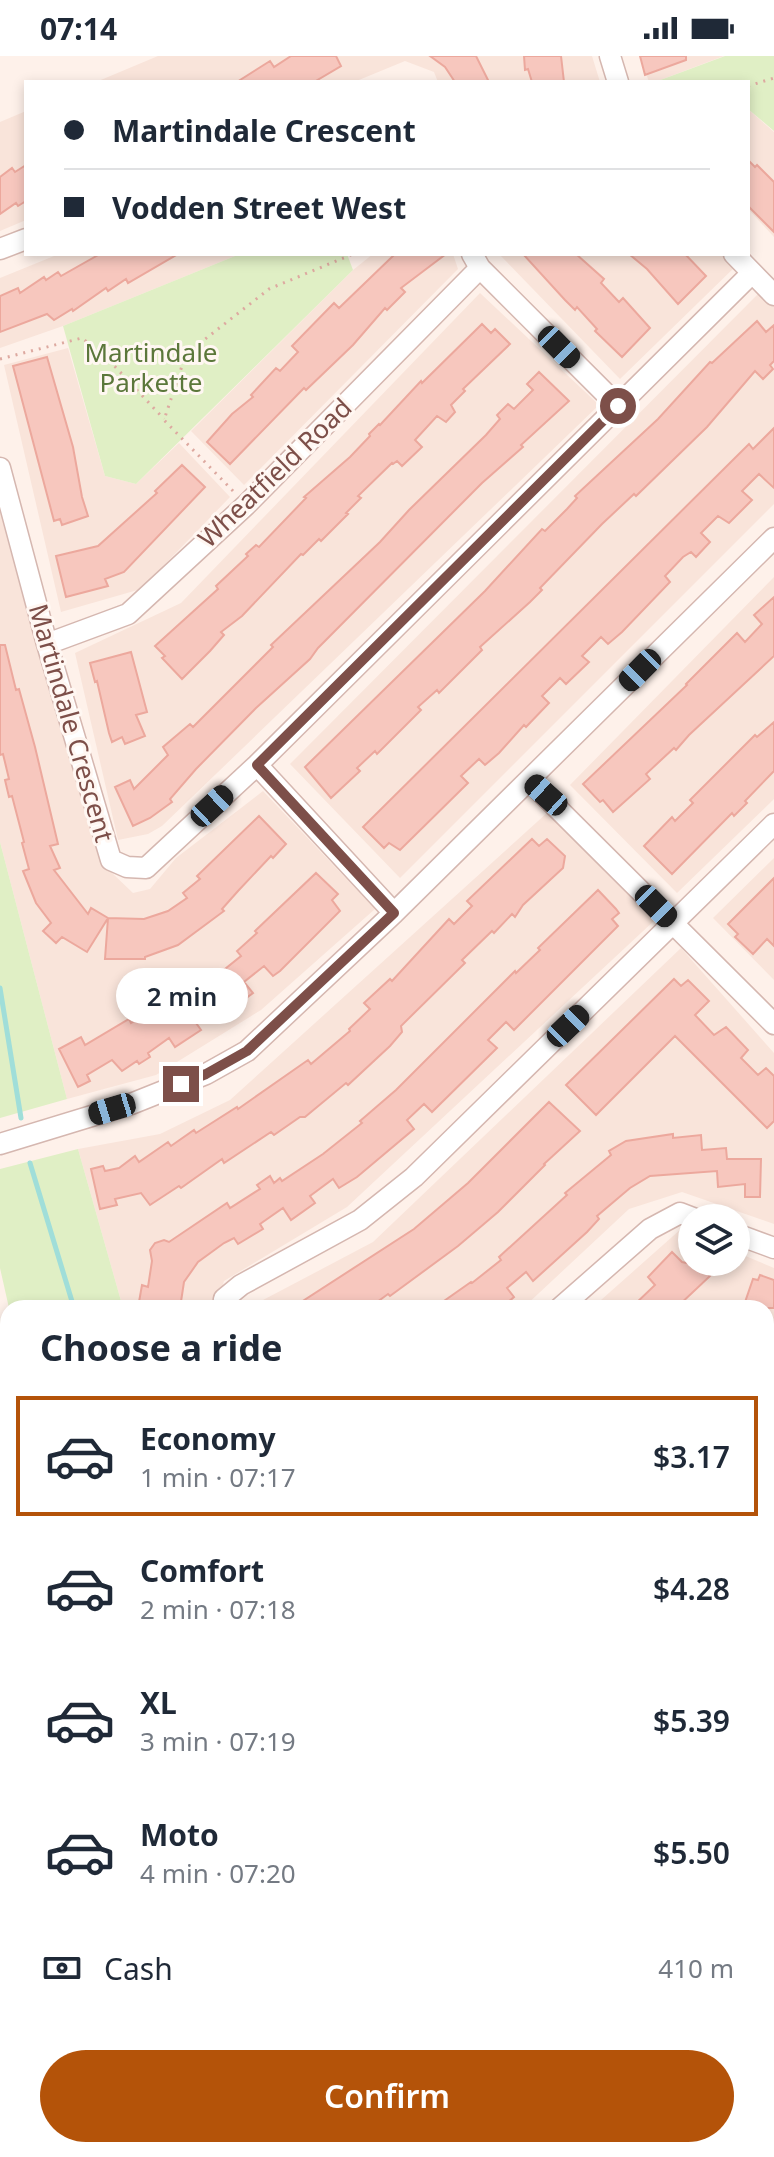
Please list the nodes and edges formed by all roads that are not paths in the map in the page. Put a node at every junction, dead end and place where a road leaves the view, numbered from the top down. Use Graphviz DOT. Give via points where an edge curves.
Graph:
graph roads {
  1 [pos="610,56"];
  2 [pos="617,80"];
  3 [pos="24,240"];
  4 [pos="0,249"];
  5 [pos="736,256"];
  6 [pos="476,261"];
  7 [pos="751,274"];
  8 [pos="774,295"];
  9 [pos="618,406"];
  10 [pos="0,468"];
  11 [pos="774,538"];
  12 [pos="47,644"];
  13 [pos="257,765"];
  14 [pos="529,780"];
  15 [pos="774,824"];
  16 [pos="394,913"];
  17 [pos="674,923"];
  18 [pos="774,1024"];
  19 [pos="0,1144"];
  20 [pos="678,1214"];
  21 [pos="750,1239"];
  22 [pos="774,1248"];
  23 [pos="224,1300"];
  24 [pos="569,1300"];
  1 -- 2 [label="street"];
  3 -- 4 [label="street"];
  5 -- 7 [label="street"];
  6 -- 9 [label="street"];
  6 -- 12 [label="street, Wheatfield Road" via="246,505 128,614"];
  7 -- 8 [label="street"];
  7 -- 9 [label="street, Martindale Crescent"];
  9 -- 13 [label="street, Martindale Crescent"];
  10 -- 12 [label="street, Martindale Crescent"];
  11 -- 14 [label="street"];
  12 -- 13 [label="street, Martindale Crescent" via="111,860 146,868"];
  13 -- 16 [label="street"];
  14 -- 16 [label="street"];
  14 -- 17 [label="street"];
  15 -- 17 [label="street"];
  16 -- 19 [label="street" via="247,1051 131,1104"];
  17 -- 18 [label="street"];
  17 -- 23 [label="street" via="414,1177 360,1220 241,1285"];
  20 -- 24 [label="street" via="650,1229"];
  21 -- 22 [label="street"];
}
